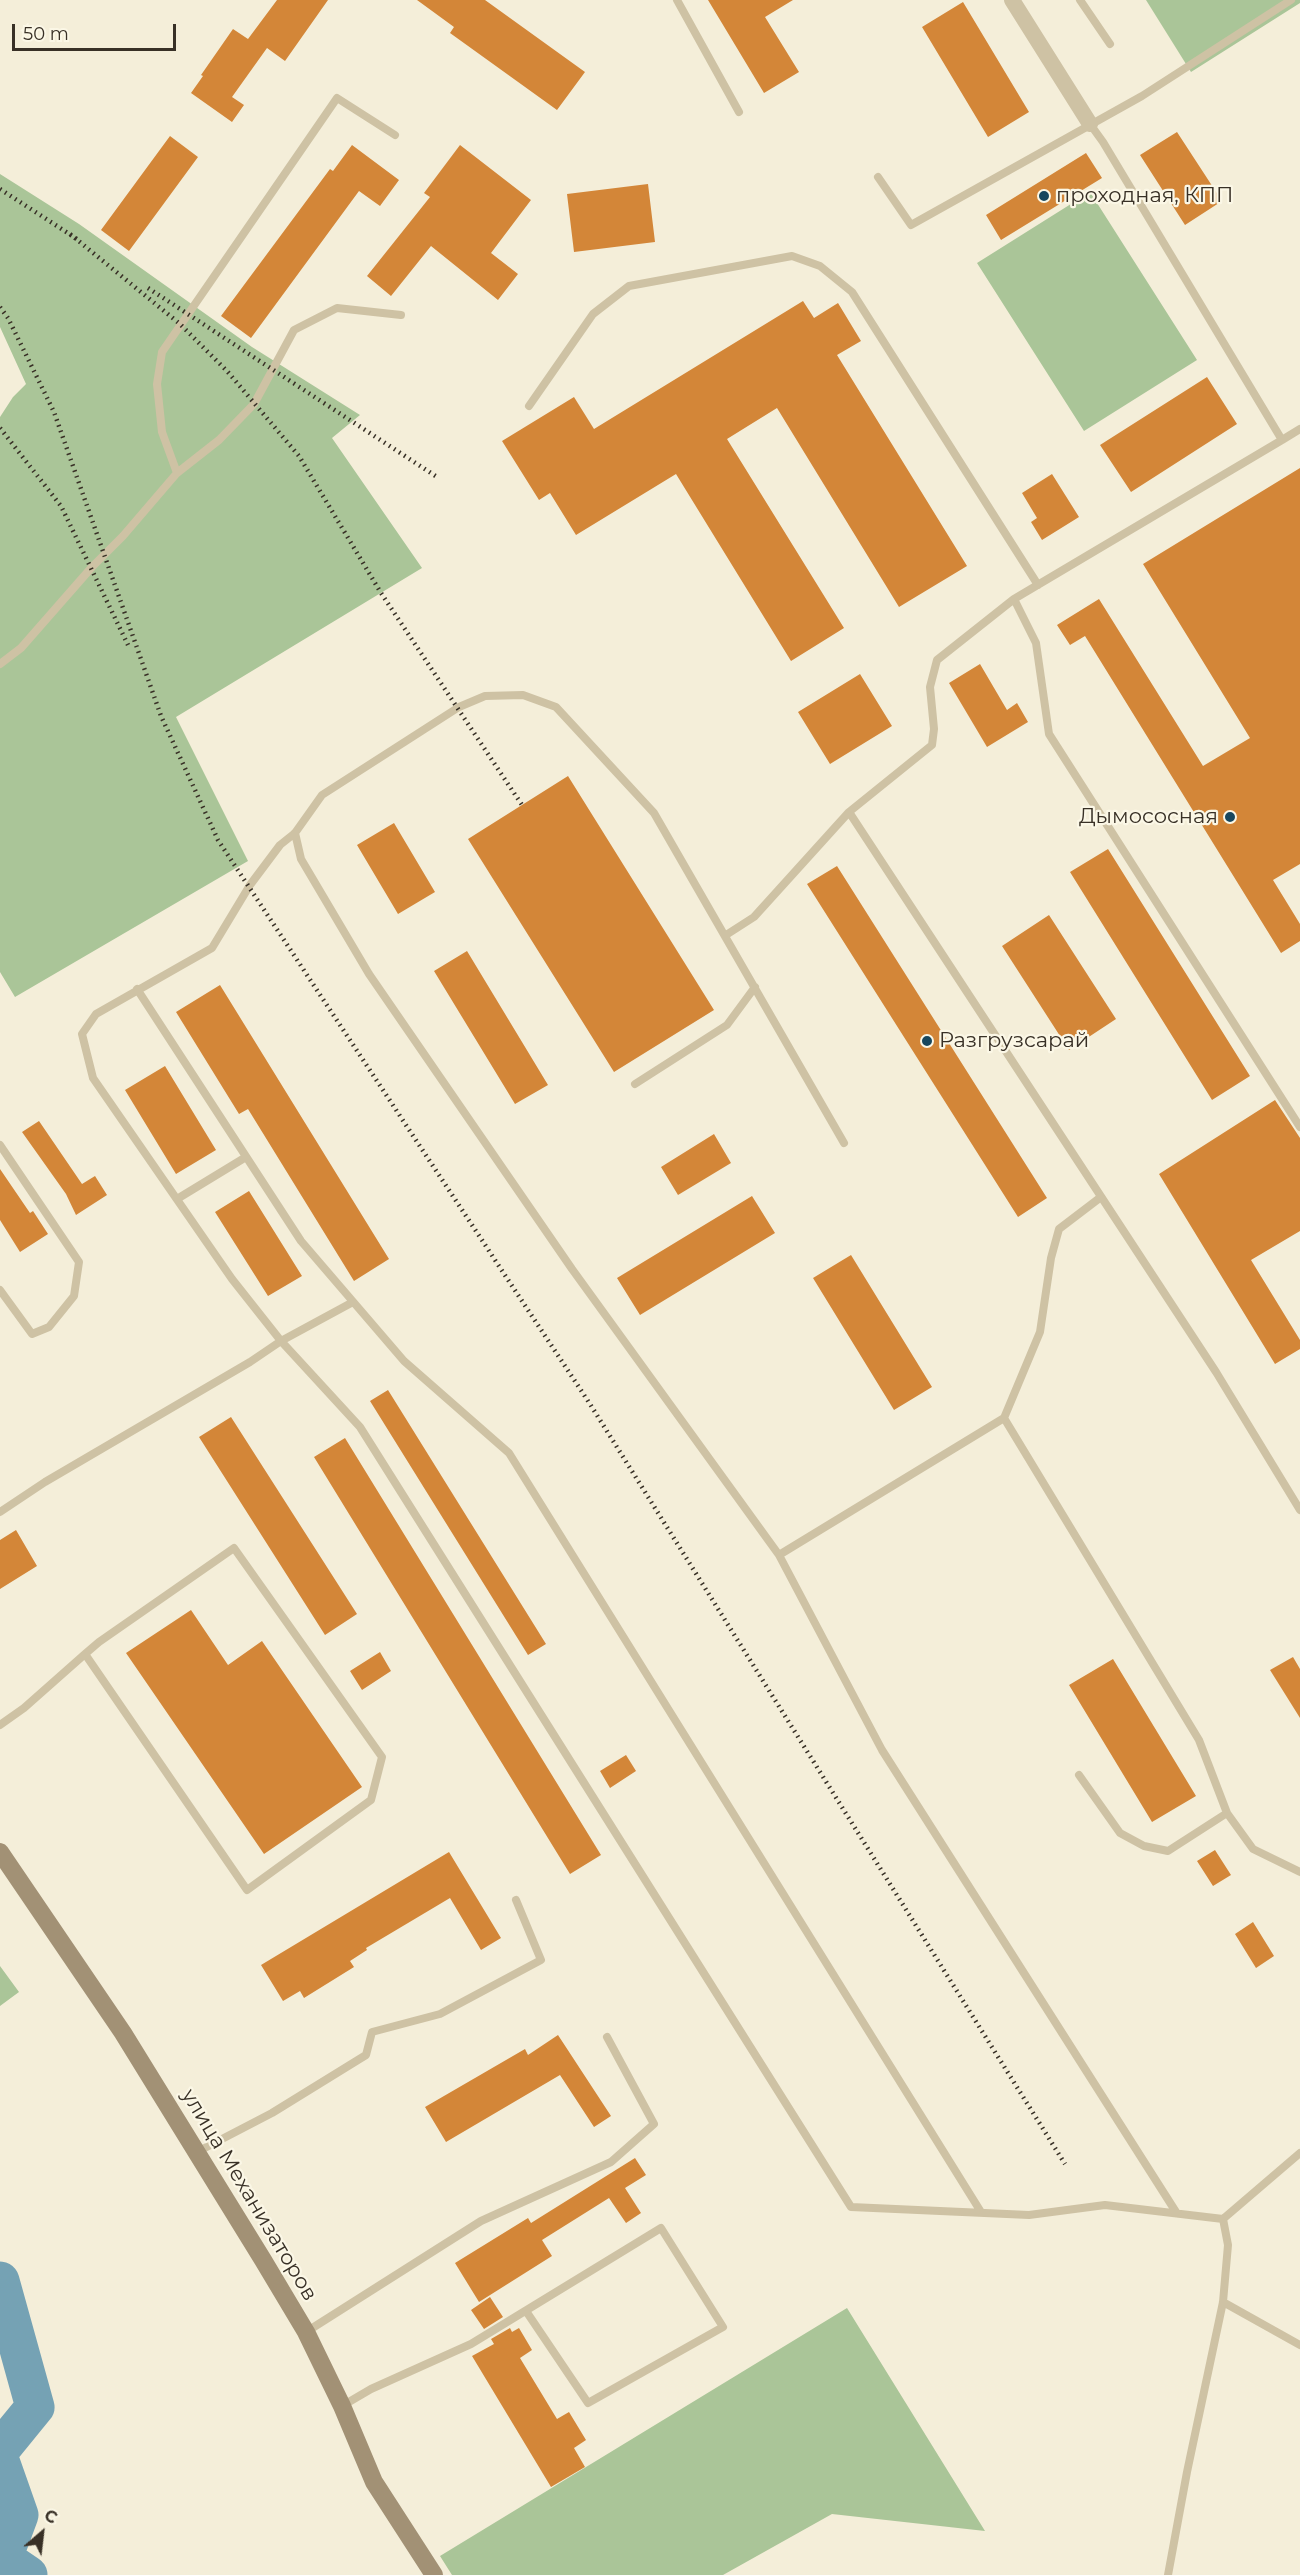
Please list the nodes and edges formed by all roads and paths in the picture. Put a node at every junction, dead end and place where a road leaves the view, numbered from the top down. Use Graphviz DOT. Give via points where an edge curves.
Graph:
graph roads {
  1 [pos="677,0"];
  2 [pos="1011,0"];
  3 [pos="1080,0"];
  4 [pos="1291,0"];
  5 [pos="1110,44"];
  6 [pos="739,112"];
  7 [pos="1090,124"];
  8 [pos="395,135"];
  9 [pos="878,177"];
  10 [pos="400,315"];
  11 [pos="529,406"];
  12 [pos="1300,429"];
  13 [pos="1282,440"];
  14 [pos="177,473"];
  15 [pos="1038,585"];
  16 [pos="1014,599"];
  17 [pos="0,664"];
  18 [pos="849,812"];
  19 [pos="295,833"];
  20 [pos="726,935"];
  21 [pos="755,987"];
  22 [pos="137,989"];
  23 [pos="635,1084"];
  24 [pos="1300,1127"];
  25 [pos="844,1143"];
  26 [pos="0,1145"];
  27 [pos="246,1157"];
  28 [pos="1101,1197"];
  29 [pos="177,1199"];
  30 [pos="0,1290"];
  31 [pos="353,1302"];
  32 [pos="281,1341"];
  33 [pos="1004,1418"];
  34 [pos="1300,1510"];
  35 [pos="0,1512"];
  36 [pos="779,1555"];
  37 [pos="85,1654"];
  38 [pos="0,1725"];
  39 [pos="1079,1775"];
  40 [pos="1227,1813"];
  41 [pos="0,1852"];
  42 [pos="1300,1872"];
  43 [pos="516,1900"];
  44 [pos="607,2037"];
  45 [pos="196,2152"];
  46 [pos="1300,2153"];
  47 [pos="981,2212"];
  48 [pos="1176,2212"];
  49 [pos="1223,2219"];
  50 [pos="1223,2302"];
  51 [pos="526,2311"];
  52 [pos="306,2332"];
  53 [pos="1300,2345"];
  54 [pos="342,2406"];
  55 [pos="434,2575"];
  56 [pos="1168,2575"];
  1 -- 6 [label="lane"];
  2 -- 7 [label="street"];
  3 -- 5 [label="lane"];
  4 -- 7 [label="lane" via="1142,96"];
  7 -- 9 [label="lane" via="911,225"];
  7 -- 13 [label="lane"];
  8 -- 14 [label="lane" via="337,98 162,352 157,384 162,432"];
  10 -- 14 [label="lane" via="337,308 294,330 254,404 219,440"];
  11 -- 15 [label="lane" via="593,314 629,286 792,256 820,266 852,292"];
  12 -- 13 [label="lane"];
  13 -- 15 [label="lane"];
  14 -- 17 [label="lane" via="21,648"];
  15 -- 16 [label="lane"];
  16 -- 18 [label="lane" via="937,660 930,687 932,745"];
  16 -- 24 [label="lane" via="1036,643 1048,734"];
  18 -- 20 [label="lane" via="754,917"];
  18 -- 28 [label="lane"];
  19 -- 20 [label="lane" via="322,795 459,707 484,696 523,695 556,707 654,813"];
  19 -- 22 [label="lane" via="280,845 250,885 212,948"];
  19 -- 36 [label="lane" via="301,859 369,974 572,1269"];
  20 -- 21 [label="lane"];
  21 -- 23 [label="lane" via="727,1025"];
  21 -- 25 [label="lane"];
  22 -- 27 [label="lane"];
  22 -- 29 [label="lane" via="96,1014 82,1034 93,1078"];
  26 -- 30 [label="lane" via="79,1262 74,1296 49,1327 32,1335"];
  27 -- 29 [label="lane"];
  27 -- 31 [label="lane" via="301,1241"];
  28 -- 33 [label="lane" via="1059,1229 1040,1332"];
  28 -- 34 [label="lane" via="1216,1372"];
  29 -- 32 [label="lane"];
  31 -- 32 [label="lane"];
  31 -- 47 [label="lane" via="405,1361 509,1453"];
  32 -- 35 [label="lane"];
  32 -- 47 [label="lane" via="360,1427 850,2207"];
  33 -- 36 [label="lane"];
  33 -- 40 [label="lane" via="1200,1740"];
  36 -- 48 [label="lane" via="882,1750"];
  37 -- 37 [label="lane" via="234,1548 382,1757 371,1800 247,1890"];
  37 -- 38 [label="lane"];
  39 -- 40 [label="lane" via="1120,1833 1144,1846 1168,1851"];
  40 -- 42 [label="lane" via="1253,1849"];
  41 -- 45 [label="street, улица Механизаторов" via="123,2033"];
  43 -- 45 [label="lane" via="542,1960 440,2014 372,2032 366,2055 272,2113"];
  44 -- 52 [label="lane" via="654,2124 611,2163 481,2221"];
  45 -- 52 [label="street, улица Механизаторов"];
  46 -- 49 [label="lane"];
  47 -- 48 [label="lane" via="1029,2215 1105,2205"];
  48 -- 49 [label="lane"];
  49 -- 50 [label="lane" via="1228,2245"];
  50 -- 53 [label="lane"];
  50 -- 56 [label="lane"];
  51 -- 51 [label="lane" via="662,2228 723,2327 588,2403"];
  51 -- 54 [label="lane" via="471,2344"];
  52 -- 54 [label="street, улица Механизаторов"];
  54 -- 55 [label="street, улица Механизаторов" via="374,2482"];
}
